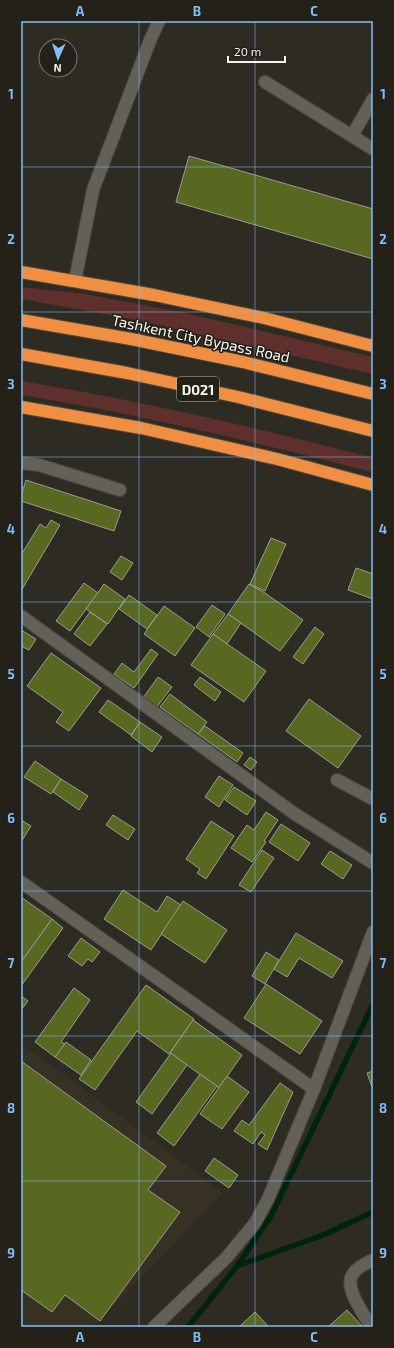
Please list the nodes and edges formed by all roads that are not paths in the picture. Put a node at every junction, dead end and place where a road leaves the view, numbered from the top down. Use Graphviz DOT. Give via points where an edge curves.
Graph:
graph roads {
  1 [pos="159,21"];
  2 [pos="264,82"];
  3 [pos="373,99"];
  4 [pos="352,136"];
  5 [pos="373,148"];
  6 [pos="21,272"];
  7 [pos="75,281"];
  8 [pos="21,320"];
  9 [pos="373,346"];
  10 [pos="21,354"];
  11 [pos="373,394"];
  12 [pos="21,407"];
  13 [pos="373,431"];
  14 [pos="21,463"];
  15 [pos="373,485"];
  16 [pos="120,490"];
  17 [pos="21,616"];
  18 [pos="337,780"];
  19 [pos="373,799"];
  20 [pos="373,863"];
  21 [pos="21,882"];
  22 [pos="373,932"];
  23 [pos="314,1089"];
  24 [pos="373,1260"];
  25 [pos="154,1327"];
  26 [pos="370,1327"];
  1 -- 7 [label="street" via="93,190"];
  2 -- 4 [label="street"];
  3 -- 4 [label="street"];
  4 -- 5 [label="street"];
  6 -- 7 [label="highway"];
  7 -- 9 [label="highway" via="264,318"];
  8 -- 11 [label="highway, Tashkent City Bypass Road / D021" via="243,362"];
  10 -- 13 [label="highway, D021" via="157,380"];
  12 -- 15 [label="highway" via="141,428 277,459"];
  14 -- 16 [label="street" via="39,465"];
  17 -- 20 [label="street" via="295,814"];
  18 -- 19 [label="street"];
  21 -- 23 [label="street"];
  22 -- 23 [label="street"];
  23 -- 25 [label="street" via="268,1199 255,1223 227,1257"];
  24 -- 26 [label="street" via="353,1273 349,1282"];
}
